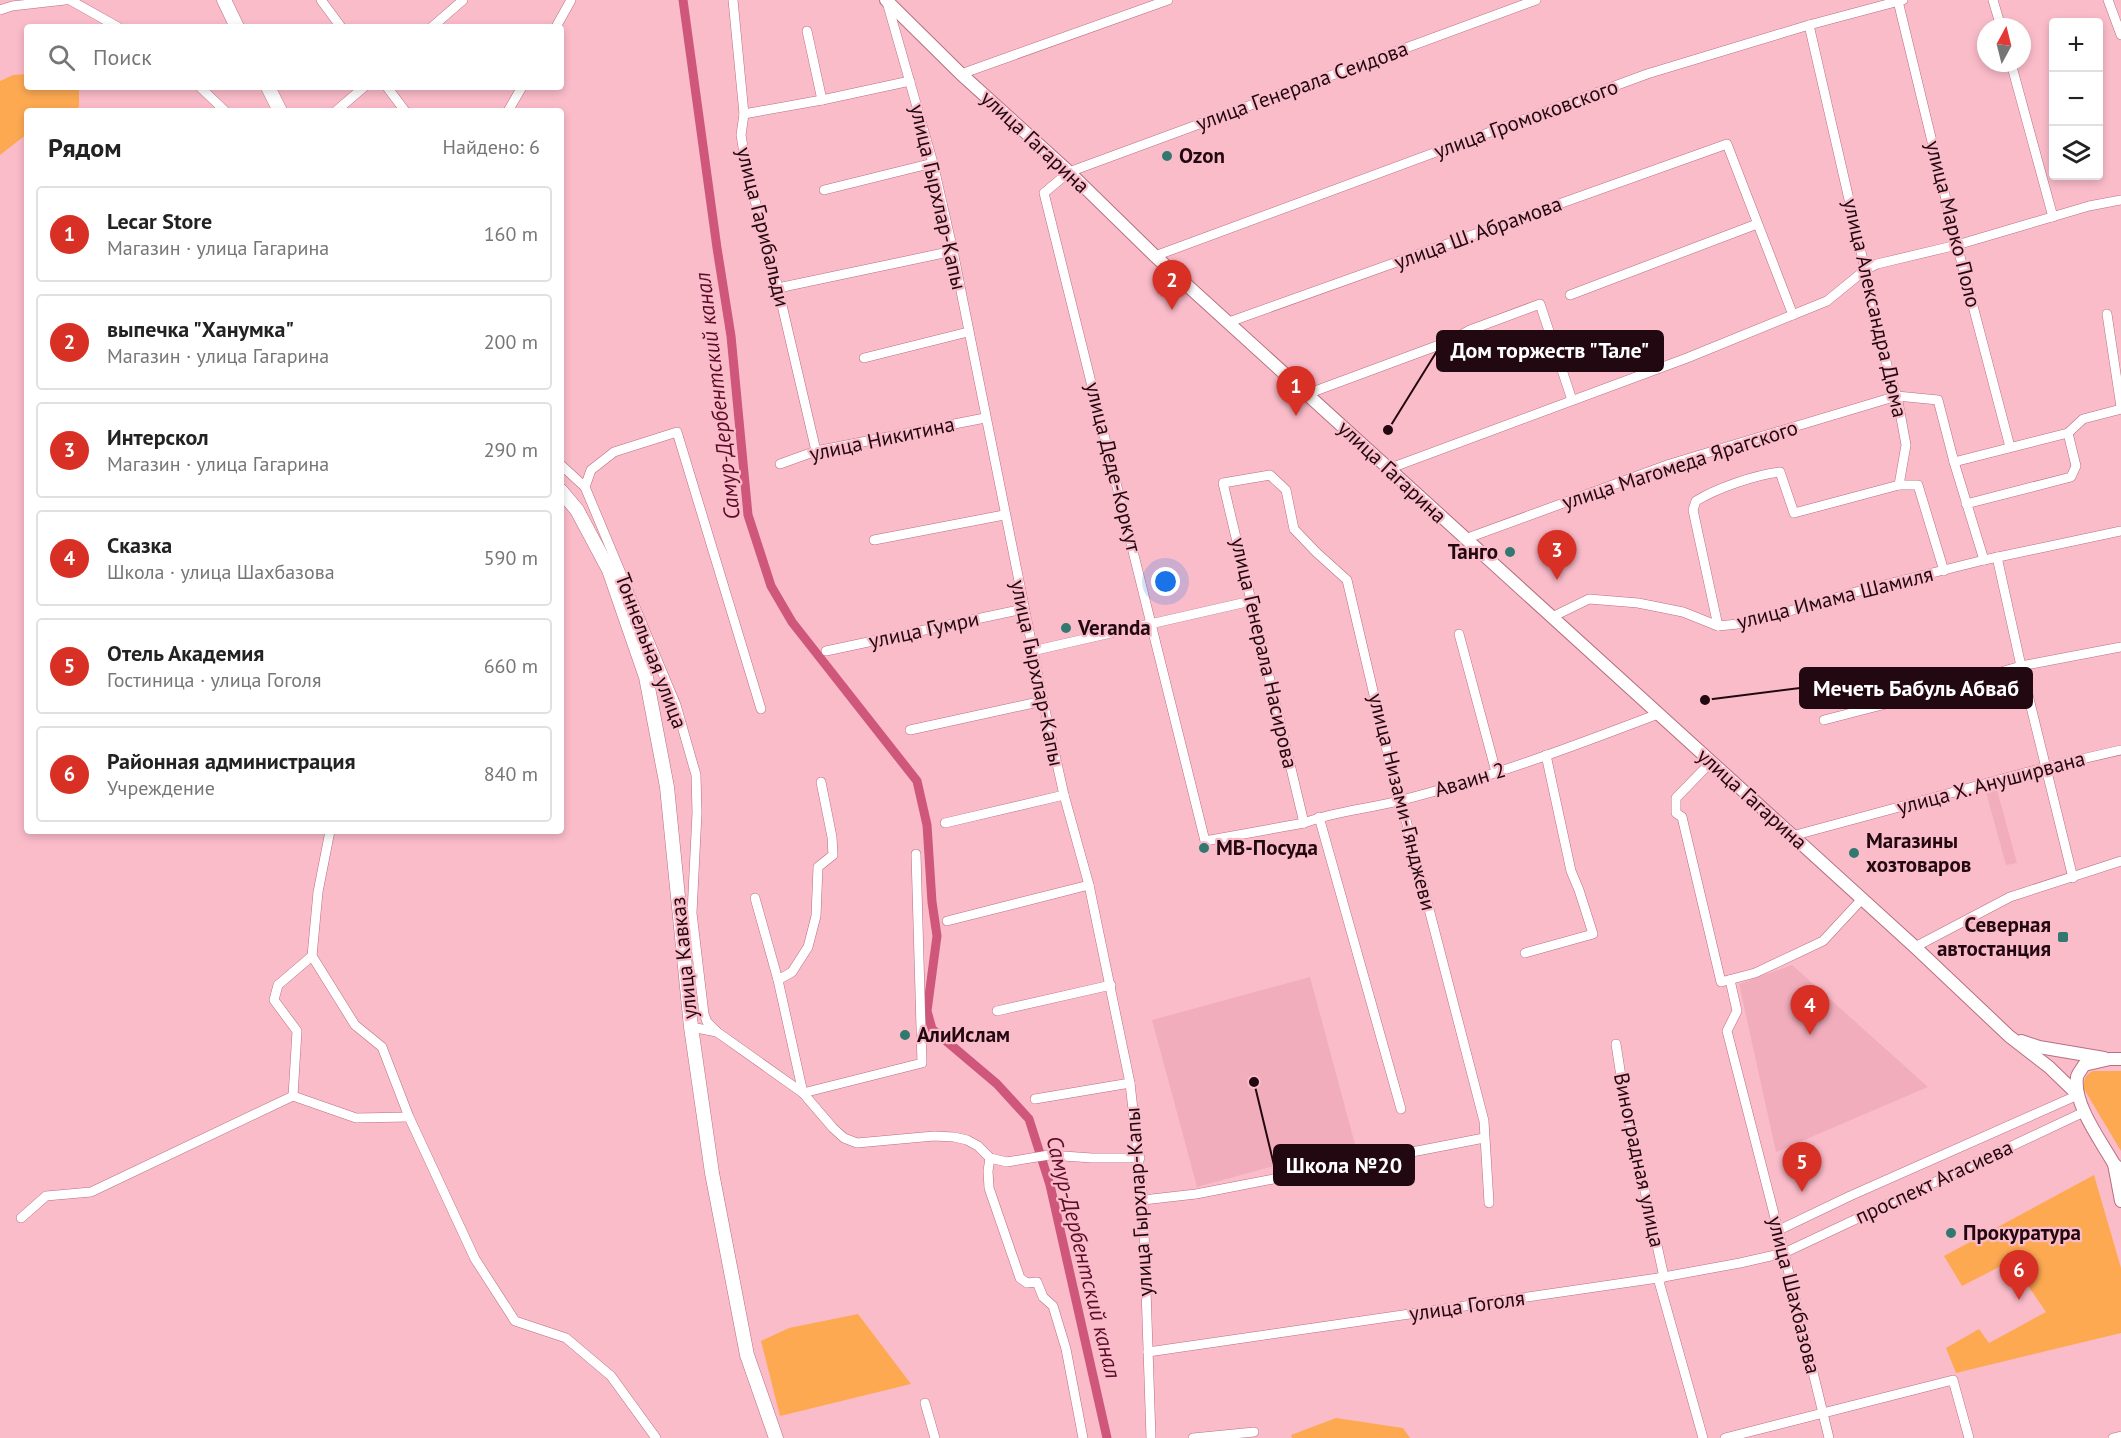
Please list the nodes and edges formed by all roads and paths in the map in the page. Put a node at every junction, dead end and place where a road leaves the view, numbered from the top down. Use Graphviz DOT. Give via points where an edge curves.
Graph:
graph roads {
  1 [pos="65,0"];
  2 [pos="70,0"];
  3 [pos="224,0"];
  4 [pos="321,0"];
  5 [pos="445,0"];
  6 [pos="463,0"];
  7 [pos="571,0"];
  8 [pos="733,0"];
  9 [pos="886,0"];
  10 [pos="1168,0"];
  11 [pos="1536,0"];
  12 [pos="1994,0"];
  13 [pos="2108,0"];
  14 [pos="1901,1"];
  15 [pos="9,2"];
  16 [pos="452,8"];
  17 [pos="0,10"];
  18 [pos="1999,18"];
  19 [pos="113,24"];
  20 [pos="236,24"];
  21 [pos="339,24"];
  22 [pos="435,24"];
  23 [pos="558,24"];
  24 [pos="1809,25"];
  25 [pos="807,31"];
  26 [pos="2121,35"];
  27 [pos="2014,72"];
  28 [pos="961,74"];
  29 [pos="910,81"];
  30 [pos="203,90"];
  31 [pos="270,90"];
  32 [pos="360,90"];
  33 [pos="389,90"];
  34 [pos="520,90"];
  35 [pos="822,100"];
  36 [pos="222,108"];
  37 [pos="278,108"];
  38 [pos="340,108"];
  39 [pos="403,108"];
  40 [pos="510,108"];
  41 [pos="744,114"];
  42 [pos="933,163"];
  43 [pos="1069,172"];
  44 [pos="824,190"];
  45 [pos="2121,200"];
  46 [pos="2054,217"];
  47 [pos="1757,224"];
  48 [pos="1957,245"];
  49 [pos="953,251"];
  50 [pos="1155,256"];
  51 [pos="1864,270"];
  52 [pos="778,288"];
  53 [pos="1570,294"];
  54 [pos="2107,314"];
  55 [pos="1793,315"];
  56 [pos="1229,322"];
  57 [pos="968,332"];
  58 [pos="864,357"];
  59 [pos="1307,394"];
  60 [pos="1897,396"];
  61 [pos="1572,400"];
  62 [pos="2121,408"];
  63 [pos="985,418"];
  64 [pos="2068,433"];
  65 [pos="2010,447"];
  66 [pos="816,451"];
  67 [pos="1954,462"];
  68 [pos="780,464"];
  69 [pos="564,468"];
  70 [pos="1388,469"];
  71 [pos="1223,483"];
  72 [pos="1899,485"];
  73 [pos="585,487"];
  74 [pos="564,495"];
  75 [pos="1966,504"];
  76 [pos="1004,515"];
  77 [pos="2121,531"];
  78 [pos="1465,539"];
  79 [pos="874,540"];
  80 [pos="1997,557"];
  81 [pos="1984,560"];
  82 [pos="1944,571"];
  83 [pos="1251,601"];
  84 [pos="1023,609"];
  85 [pos="1552,616"];
  86 [pos="1152,623"];
  87 [pos="1718,626"];
  88 [pos="1459,634"];
  89 [pos="2121,647"];
  90 [pos="826,651"];
  91 [pos="1032,651"];
  92 [pos="2021,666"];
  93 [pos="1043,701"];
  94 [pos="761,709"];
  95 [pos="1658,714"];
  96 [pos="1824,720"];
  97 [pos="910,730"];
  98 [pos="2121,750"];
  99 [pos="1546,755"];
  100 [pos="1711,762"];
  101 [pos="2047,767"];
  102 [pos="1497,772"];
  103 [pos="821,782"];
  104 [pos="1064,795"];
  105 [pos="1401,801"];
  106 [pos="1318,817"];
  107 [pos="1304,822"];
  108 [pos="945,823"];
  109 [pos="329,834"];
  110 [pos="1792,836"];
  111 [pos="1205,842"];
  112 [pos="916,854"];
  113 [pos="2121,861"];
  114 [pos="2073,878"];
  115 [pos="1089,885"];
  116 [pos="755,898"];
  117 [pos="1862,899"];
  118 [pos="947,921"];
  119 [pos="1915,947"];
  120 [pos="1525,953"];
  121 [pos="312,956"];
  122 [pos="778,980"];
  123 [pos="1725,981"];
  124 [pos="1111,985"];
  125 [pos="997,1011"];
  126 [pos="691,1028"];
  127 [pos="717,1032"];
  128 [pos="2009,1036"];
  129 [pos="1616,1044"];
  130 [pos="2116,1059"];
  131 [pos="1130,1083"];
  132 [pos="803,1093"];
  133 [pos="2078,1095"];
  134 [pos="293,1096"];
  135 [pos="1035,1099"];
  136 [pos="1401,1109"];
  137 [pos="2084,1112"];
  138 [pos="409,1117"];
  139 [pos="1484,1138"];
  140 [pos="990,1158"];
  141 [pos="1140,1158"];
  142 [pos="2118,1167"];
  143 [pos="1143,1200"];
  144 [pos="2121,1201"];
  145 [pos="1489,1203"];
  146 [pos="21,1218"];
  147 [pos="1779,1230"];
  148 [pos="1784,1253"];
  149 [pos="1661,1277"];
  150 [pos="1148,1352"];
  151 [pos="926,1403"];
  152 [pos="1823,1414"];
  153 [pos="1254,1432"];
  154 [pos="2121,1436"];
  155 [pos="656,1438"];
  156 [pos="776,1438"];
  157 [pos="935,1438"];
  158 [pos="1083,1438"];
  159 [pos="1151,1438"];
  160 [pos="1193,1438"];
  161 [pos="1704,1438"];
  162 [pos="1725,1438"];
  163 [pos="1829,1438"];
  164 [pos="1969,1438"];
  165 [pos="2114,1438"];
  1 -- 15 [label="street"];
  2 -- 19 [label="street"];
  3 -- 20 [label="highway"];
  4 -- 21 [label="street"];
  5 -- 16 [label="street"];
  6 -- 16 [label="street"];
  7 -- 23 [label="street"];
  8 -- 41 [label="street, улица Гарибальди"];
  9 -- 28 [label="main road, улица Гагарина"];
  9 -- 29 [label="street, улица Гырхлар-Капы"];
  10 -- 28 [label="street"];
  11 -- 43 [label="street, улица Генерала Сеидова"];
  12 -- 18 [label="street"];
  13 -- 26 [label="street"];
  14 -- 24 [label="street, улица Громоковского"];
  14 -- 48 [label="street, улица Марко Поло"];
  15 -- 17 [label="street"];
  16 -- 22 [label="street"];
  24 -- 50 [label="street, улица Громоковского" via="1647,74"];
  24 -- 51 [label="street, улица Александра Дюма"];
  25 -- 35 [label="street"];
  27 -- 46 [label="street"];
  28 -- 43 [label="main road, улица Гагарина"];
  29 -- 35 [label="street"];
  29 -- 42 [label="street, улица Гырхлар-Капы"];
  30 -- 36 [label="street"];
  31 -- 37 [label="highway"];
  32 -- 38 [label="street"];
  33 -- 39 [label="street"];
  34 -- 40 [label="street"];
  35 -- 41 [label="street"];
  41 -- 52 [label="street, улица Гарибальди" via="741,135 746,166"];
  42 -- 44 [label="street"];
  42 -- 49 [label="street, улица Гырхлар-Капы"];
  43 -- 50 [label="main road, улица Гагарина"];
  43 -- 86 [label="street, улица Деде-Коркут" via="1044,193"];
  45 -- 46 [label="street"];
  46 -- 48 [label="street"];
  47 -- 53 [label="street"];
  47 -- 55 [label="street"];
  47 -- 56 [label="street, улица Ш. Абрамова" via="1727,144"];
  48 -- 51 [label="street"];
  48 -- 65 [label="street, улица Марко Поло"];
  49 -- 52 [label="street"];
  49 -- 57 [label="street, улица Гырхлар-Капы"];
  50 -- 56 [label="main road, улица Гагарина"];
  51 -- 55 [label="street" via="1827,301"];
  51 -- 60 [label="street, улица Александра Дюма"];
  52 -- 66 [label="street, улица Гарибальди"];
  54 -- 62 [label="street"];
  55 -- 61 [label="street"];
  56 -- 59 [label="main road, улица Гагарина"];
  57 -- 58 [label="street"];
  57 -- 63 [label="street, улица Гырхлар-Капы"];
  59 -- 61 [label="street" via="1540,304"];
  59 -- 70 [label="main road, улица Гагарина"];
  60 -- 67 [label="street" via="1938,399"];
  60 -- 72 [label="street, улица Александра Дюма" via="1906,445"];
  60 -- 78 [label="street, улица Магомеда Ярагского" via="1670,465"];
  61 -- 70 [label="street"];
  62 -- 64 [label="street" via="2083,419"];
  63 -- 66 [label="street, улица Никитина"];
  63 -- 76 [label="street, улица Гырхлар-Капы"];
  64 -- 65 [label="street"];
  64 -- 75 [label="street" via="2076,466 2071,477"];
  65 -- 67 [label="street"];
  66 -- 68 [label="street, улица Никитина"];
  67 -- 75 [label="street"];
  69 -- 73 [label="street"];
  70 -- 78 [label="main road, улица Гагарина"];
  71 -- 83 [label="street, улица Генерала Насирова"];
  71 -- 105 [label="street, улица Низами-Гянджеви" via="1270,475 1286,490 1293,529 1347,580"];
  72 -- 82 [label="street" via="1918,484"];
  72 -- 87 [label="street" via="1794,513 1780,472 1696,501 1693,510"];
  73 -- 94 [label="street" via="591,470 614,452 677,432"];
  73 -- 127 [label="street, Тоннельная улица" via="676,705 696,775 692,913 704,1014"];
  74 -- 126 [label="highway, улица Кавказ" via="609,570 646,677 667,786"];
  75 -- 81 [label="street"];
  76 -- 79 [label="street"];
  76 -- 84 [label="street, улица Гырхлар-Капы"];
  77 -- 80 [label="street, улица Имама Шамиля"];
  78 -- 85 [label="main road, улица Гагарина"];
  80 -- 81 [label="street, улица Имама Шамиля"];
  80 -- 92 [label="street"];
  81 -- 82 [label="street, улица Имама Шамиля"];
  82 -- 87 [label="street, улица Имама Шамиля" via="1748,623"];
  83 -- 86 [label="street"];
  83 -- 107 [label="street, улица Генерала Насирова"];
  84 -- 90 [label="street, улица Гумри"];
  84 -- 91 [label="street, улица Гырхлар-Капы"];
  85 -- 87 [label="street, улица Имама Шамиля" via="1589,599 1610,600 1683,612"];
  85 -- 95 [label="main road, улица Гагарина"];
  86 -- 91 [label="street"];
  86 -- 111 [label="street, улица Деде-Коркут"];
  88 -- 102 [label="street"];
  89 -- 92 [label="street"];
  91 -- 93 [label="street, улица Гырхлар-Капы"];
  92 -- 96 [label="street"];
  92 -- 101 [label="street"];
  93 -- 97 [label="street"];
  93 -- 104 [label="street, улица Гырхлар-Капы"];
  95 -- 99 [label="street, Аваин 2"];
  95 -- 100 [label="main road, улица Гагарина"];
  98 -- 101 [label="street, улица Х. Ануширвана"];
  99 -- 102 [label="street, Аваин 2"];
  99 -- 120 [label="street" via="1571,871 1593,934"];
  100 -- 110 [label="main road, улица Гагарина"];
  100 -- 123 [label="street, улица Шахбазова" via="1676,798 1676,813 1682,817"];
  101 -- 110 [label="street, улица Х. Ануширвана"];
  101 -- 114 [label="street"];
  102 -- 105 [label="street, Аваин 2"];
  103 -- 122 [label="street" via="832,855 819,867 816,916 808,947 792,972"];
  104 -- 108 [label="street"];
  104 -- 115 [label="street, улица Гырхлар-Капы"];
  105 -- 106 [label="street, Аваин 2"];
  105 -- 139 [label="street, улица Низами-Гянджеви" via="1484,1121"];
  106 -- 107 [label="street, Аваин 2"];
  106 -- 136 [label="street"];
  107 -- 111 [label="street, Аваин 2"];
  109 -- 121 [label="street" via="318,892"];
  110 -- 117 [label="main road, улица Гагарина"];
  112 -- 132 [label="street" via="922,1063"];
  113 -- 114 [label="street"];
  114 -- 119 [label="street" via="2010,897"];
  115 -- 118 [label="street"];
  115 -- 124 [label="street, улица Гырхлар-Капы"];
  116 -- 122 [label="street"];
  117 -- 119 [label="main road, улица Гагарина"];
  117 -- 123 [label="street" via="1823,941 1755,973"];
  119 -- 128 [label="main road, улица Гагарина"];
  121 -- 134 [label="street" via="278,985 274,1000 297,1030"];
  121 -- 138 [label="street" via="355,1024 382,1047"];
  122 -- 132 [label="street"];
  123 -- 147 [label="street, улица Шахбазова" via="1737,1011 1727,1031"];
  124 -- 125 [label="street"];
  124 -- 131 [label="street, улица Гырхлар-Капы"];
  126 -- 127 [label="street"];
  126 -- 156 [label="highway, улица Кавказ" via="712,1173 747,1355"];
  127 -- 132 [label="street, Тоннельная улица"];
  128 -- 130 [label="main road, улица Гагарина" via="2038,1047"];
  128 -- 133 [label="main road, улица Гагарина"];
  129 -- 149 [label="street, Виноградная улица"];
  130 -- 133 [label="main road" via="2084,1065 2077,1076"];
  131 -- 135 [label="street"];
  131 -- 141 [label="street, улица Гырхлар-Капы"];
  132 -- 140 [label="street" via="833,1128 857,1143 954,1137 978,1146"];
  133 -- 137 [label="main road"];
  133 -- 147 [label="street"];
  134 -- 138 [label="street" via="356,1118"];
  134 -- 146 [label="street" via="91,1192 46,1196"];
  137 -- 142 [label="main road"];
  137 -- 148 [label="street, проспект Агасиева"];
  138 -- 155 [label="street" via="475,1259 515,1321 566,1338 611,1376"];
  139 -- 143 [label="street" via="1196,1194"];
  139 -- 145 [label="street, улица Низами-Гянджеви"];
  140 -- 141 [label="street" via="1007,1162 1049,1155"];
  140 -- 158 [label="street" via="989,1188 1020,1278 1028,1283 1037,1282 1043,1297 1053,1306 1066,1349"];
  141 -- 143 [label="street, улица Гырхлар-Капы"];
  142 -- 144 [label="main road"];
  143 -- 150 [label="street, улица Гырхлар-Капы"];
  147 -- 148 [label="street, улица Шахбазова"];
  148 -- 149 [label="street, улица Гоголя"];
  148 -- 152 [label="street, улица Шахбазова"];
  149 -- 150 [label="street, улица Гоголя"];
  149 -- 161 [label="street, Виноградная улица"];
  150 -- 159 [label="street, улица Гырхлар-Капы"];
  151 -- 157 [label="street"];
  152 -- 162 [label="street"];
  152 -- 163 [label="street, улица Шахбазова"];
  152 -- 164 [label="street" via="1953,1380"];
  153 -- 160 [label="street"];
  154 -- 165 [label="street"];
}
